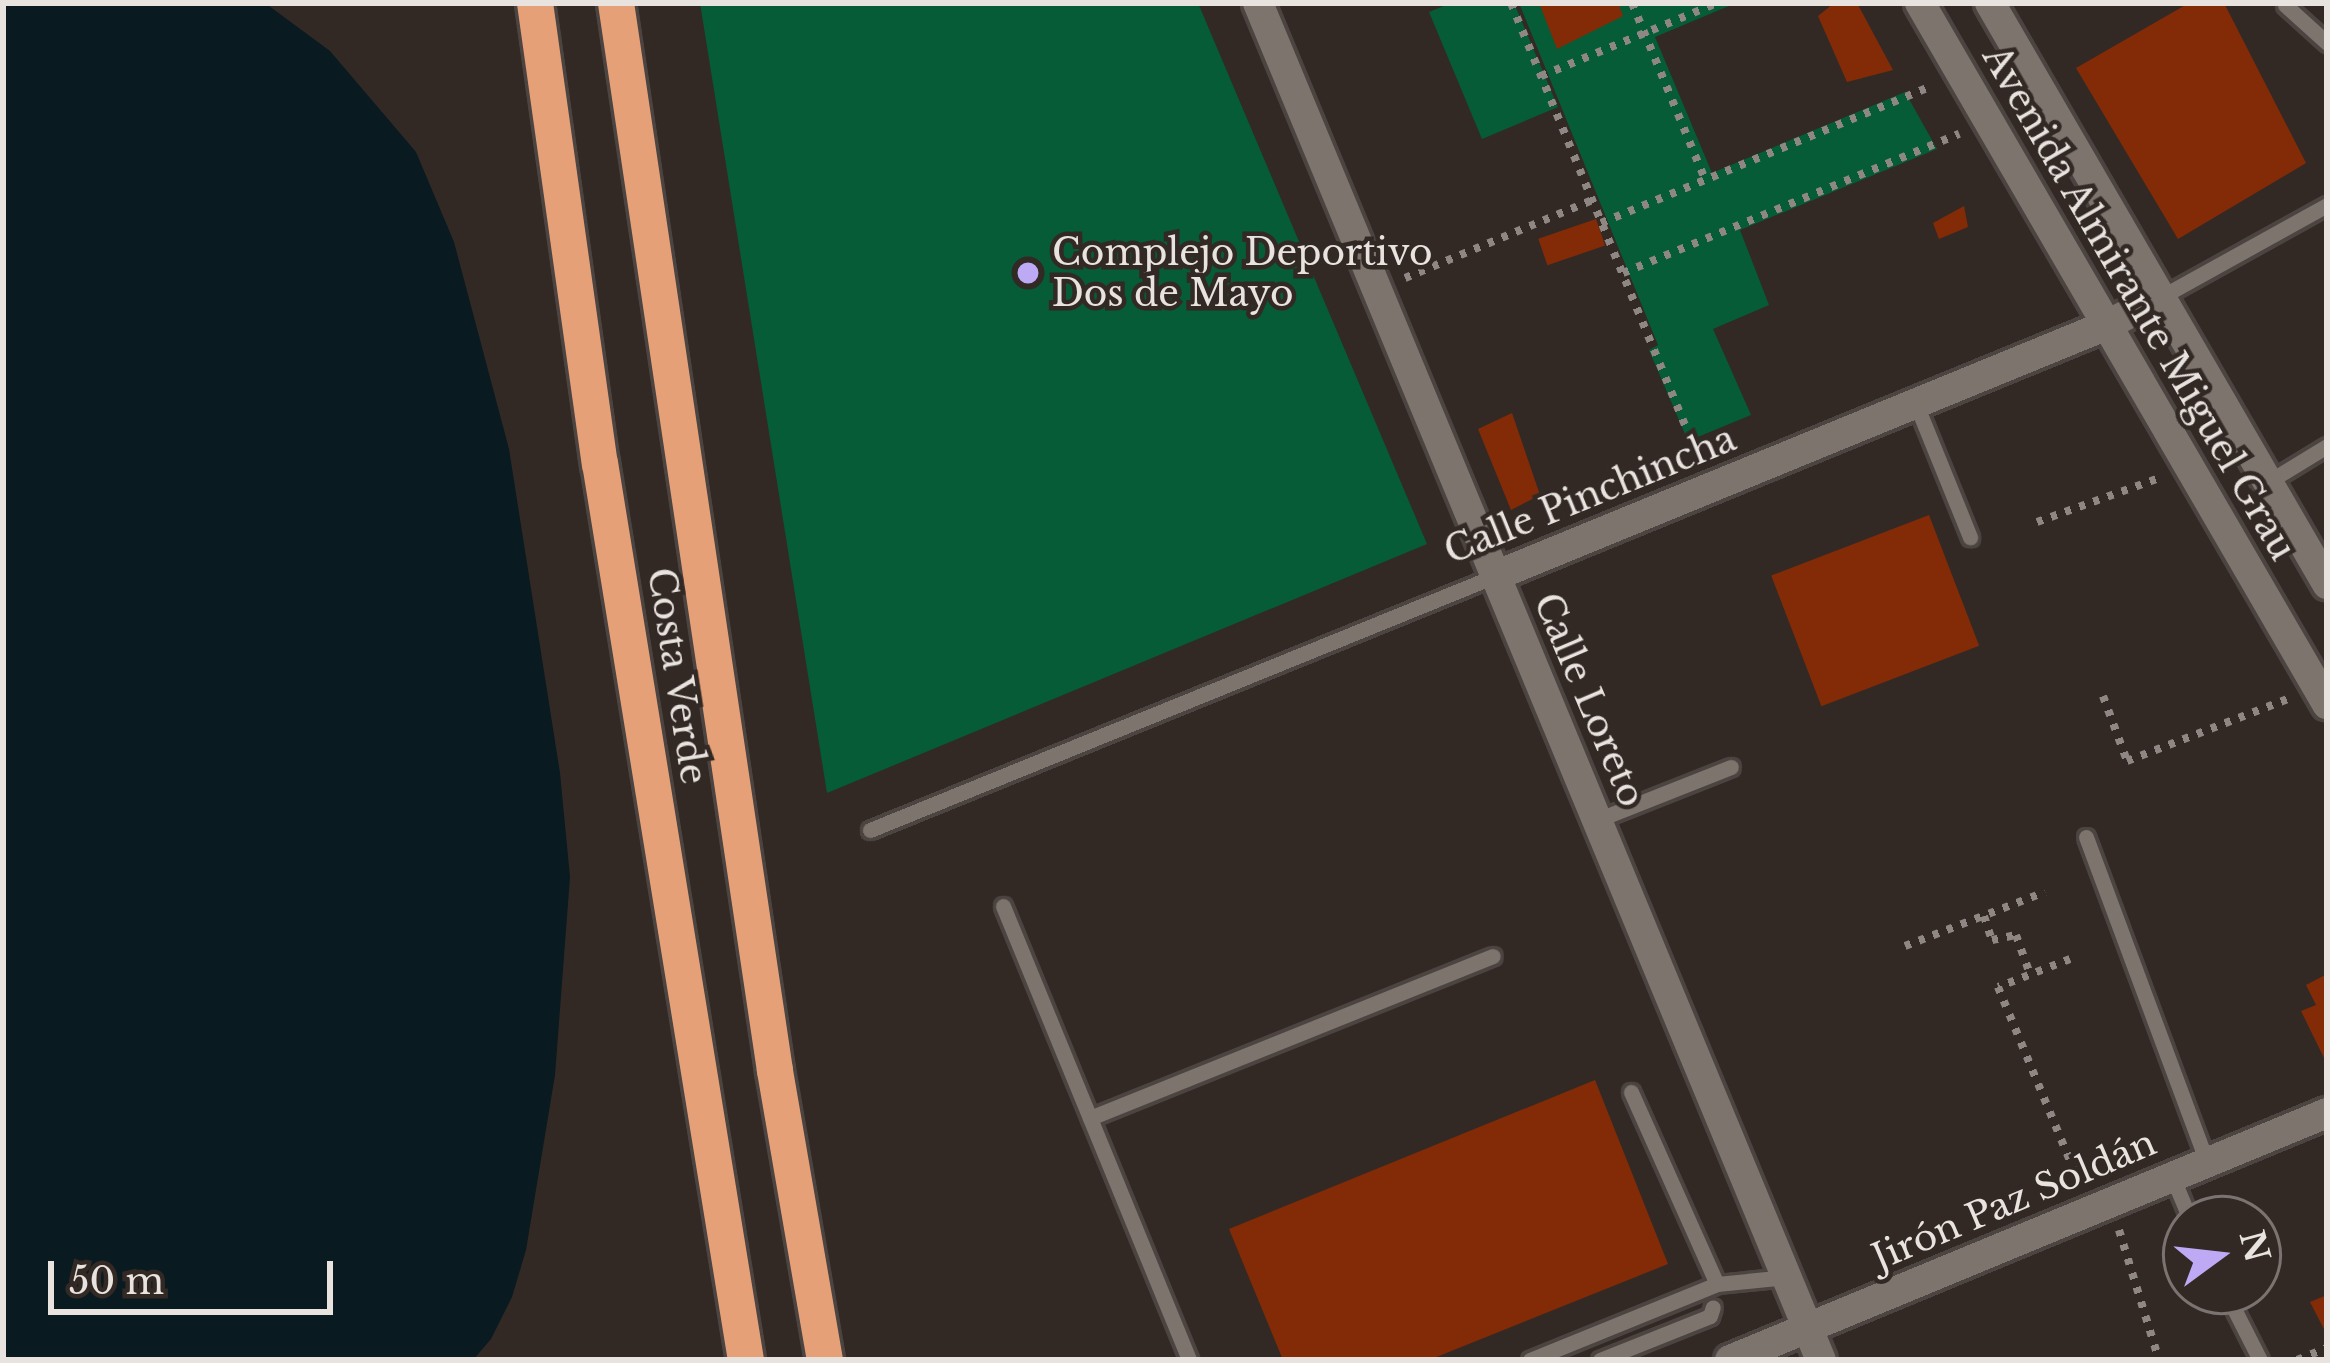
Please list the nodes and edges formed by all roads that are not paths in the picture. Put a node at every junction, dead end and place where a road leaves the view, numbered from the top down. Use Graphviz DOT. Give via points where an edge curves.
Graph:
graph roads {
  1 [pos="535,3"];
  2 [pos="616,3"];
  3 [pos="1258,3"];
  4 [pos="1920,3"];
  5 [pos="1990,3"];
  6 [pos="2284,5"];
  7 [pos="2327,44"];
  8 [pos="2327,205"];
  9 [pos="2161,297"];
  10 [pos="2107,325"];
  11 [pos="1916,404"];
  12 [pos="2327,446"];
  13 [pos="2268,482"];
  14 [pos="1970,538"];
  15 [pos="1495,576"];
  16 [pos="2327,584"];
  17 [pos="2322,696"];
  18 [pos="1731,767"];
  19 [pos="1597,820"];
  20 [pos="870,830"];
  21 [pos="2086,837"];
  22 [pos="1003,907"];
  23 [pos="1492,956"];
  24 [pos="1631,1092"];
  25 [pos="2327,1113"];
  26 [pos="1090,1118"];
  27 [pos="2207,1162"];
  28 [pos="2172,1176"];
  29 [pos="2180,1195"];
  30 [pos="1787,1277"];
  31 [pos="1717,1284"];
  32 [pos="1712,1307"];
  33 [pos="2237,1315"];
  34 [pos="1808,1328"];
  35 [pos="746,1360"];
  36 [pos="825,1360"];
  37 [pos="1189,1360"];
  38 [pos="1530,1360"];
  39 [pos="1600,1360"];
  40 [pos="1730,1360"];
  41 [pos="1821,1360"];
  42 [pos="2260,1360"];
  1 -- 35 [label="highway, Costa Verde"];
  2 -- 36 [label="highway, Costa Verde"];
  3 -- 15 [label="street, Calle Loreto"];
  4 -- 10 [label="street, Avenida Almirante Miguel Grau"];
  5 -- 9 [label="street, Avenida Almirante Miguel Grau"];
  6 -- 7 [label="lane"];
  8 -- 9 [label="lane, Calle Pinchincha"];
  9 -- 10 [label="street, Calle Pinchincha"];
  9 -- 13 [label="street, Avenida Almirante Miguel Grau"];
  10 -- 11 [label="street, Calle Pinchincha"];
  10 -- 17 [label="street, Avenida Almirante Miguel Grau"];
  11 -- 14 [label="lane"];
  11 -- 15 [label="street, Calle Pinchincha"];
  12 -- 13 [label="lane"];
  13 -- 16 [label="street, Avenida Almirante Miguel Grau"];
  15 -- 19 [label="street, Calle Loreto"];
  15 -- 20 [label="lane, Calle Pinchincha"];
  18 -- 19 [label="lane"];
  19 -- 30 [label="street, Calle Loreto"];
  21 -- 27 [label="lane"];
  22 -- 26 [label="lane"];
  23 -- 26 [label="lane"];
  24 -- 31 [label="lane"];
  25 -- 27 [label="street, Jirón Paz Soldán"];
  26 -- 37 [label="lane"];
  27 -- 28 [label="street, Jirón Paz Soldán"];
  28 -- 29 [label="lane"];
  28 -- 34 [label="street, Jirón Paz Soldán"];
  30 -- 31 [label="lane"];
  30 -- 34 [label="street, Calle Loreto"];
  31 -- 38 [label="lane"];
  32 -- 39 [label="lane" via="1710,1316"];
  33 -- 42 [label="lane"];
  34 -- 40 [label="street, Jirón Paz Soldán"];
  34 -- 41 [label="street, Calle Loreto"];
}
